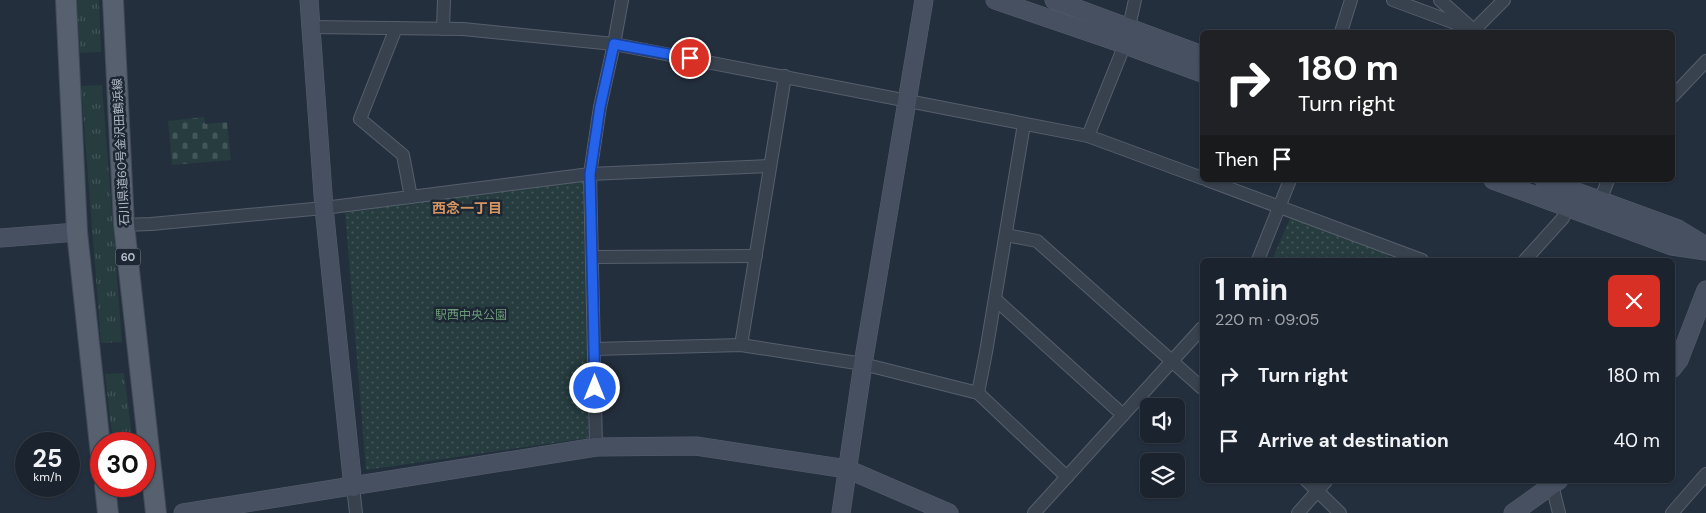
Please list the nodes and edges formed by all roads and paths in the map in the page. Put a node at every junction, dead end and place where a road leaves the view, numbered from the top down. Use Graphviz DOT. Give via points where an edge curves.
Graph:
graph roads {
  1 [pos="66,0"];
  2 [pos="113,0"];
  3 [pos="310,0"];
  4 [pos="444,0"];
  5 [pos="622,0"];
  6 [pos="924,0"];
  7 [pos="994,0"];
  8 [pos="1054,0"];
  9 [pos="1135,0"];
  10 [pos="1351,0"];
  11 [pos="1393,0"];
  12 [pos="1440,0"];
  13 [pos="1504,0"];
  14 [pos="312,28"];
  15 [pos="396,28"];
  16 [pos="443,29"];
  17 [pos="1342,30"];
  18 [pos="1472,30"];
  19 [pos="1474,30"];
  20 [pos="1476,30"];
  21 [pos="1126,36"];
  22 [pos="614,44"];
  23 [pos="1200,54"];
  24 [pos="1706,61"];
  25 [pos="1200,72"];
  26 [pos="785,76"];
  27 [pos="1675,94"];
  28 [pos="907,100"];
  29 [pos="1024,124"];
  30 [pos="1088,136"];
  31 [pos="770,166"];
  32 [pos="590,174"];
  33 [pos="1200,177"];
  34 [pos="1212,182"];
  35 [pos="1289,182"];
  36 [pos="1501,182"];
  37 [pos="1547,182"];
  38 [pos="1607,182"];
  39 [pos="411,197"];
  40 [pos="1570,199"];
  41 [pos="1600,201"];
  42 [pos="1279,207"];
  43 [pos="324,208"];
  44 [pos="124,225"];
  45 [pos="77,232"];
  46 [pos="1006,235"];
  47 [pos="0,238"];
  48 [pos="1706,246"];
  49 [pos="1706,251"];
  50 [pos="756,256"];
  51 [pos="592,257"];
  52 [pos="1259,258"];
  53 [pos="1417,258"];
  54 [pos="1527,258"];
  55 [pos="1706,290"];
  56 [pos="995,299"];
  57 [pos="1200,330"];
  58 [pos="741,345"];
  59 [pos="595,349"];
  60 [pos="1172,361"];
  61 [pos="863,364"];
  62 [pos="1675,365"];
  63 [pos="1200,386"];
  64 [pos="978,393"];
  65 [pos="1123,415"];
  66 [pos="99,432"];
  67 [pos="596,447"];
  68 [pos="847,469"];
  69 [pos="1706,474"];
  70 [pos="1067,477"];
  71 [pos="1310,483"];
  72 [pos="1324,483"];
  73 [pos="1552,483"];
  74 [pos="1553,483"];
  75 [pos="353,486"];
  76 [pos="1318,490"];
  77 [pos="106,497"];
  78 [pos="1676,511"];
  79 [pos="108,513"];
  80 [pos="156,513"];
  81 [pos="183,513"];
  82 [pos="356,513"];
  83 [pos="841,513"];
  84 [pos="949,513"];
  85 [pos="1034,513"];
  86 [pos="1298,513"];
  87 [pos="1340,513"];
  88 [pos="1513,513"];
  89 [pos="1559,513"];
  1 -- 45 [label="main road"];
  2 -- 44 [label="main road, 石川県道60号金沢田鶴浜線 / 60"];
  3 -- 14 [label="street"];
  4 -- 16 [label="street"];
  5 -- 22 [label="street"];
  6 -- 28 [label="street"];
  7 -- 21 [label="street"];
  8 -- 21 [label="street"];
  9 -- 21 [label="street"];
  10 -- 17 [label="street"];
  11 -- 18 [label="street"];
  12 -- 19 [label="street"];
  13 -- 20 [label="street"];
  14 -- 15 [label="street"];
  14 -- 43 [label="street"];
  15 -- 16 [label="street"];
  15 -- 39 [label="street" via="360,119 403,155"];
  16 -- 22 [label="street"];
  21 -- 23 [label="street"];
  21 -- 25 [label="street"];
  21 -- 30 [label="street"];
  22 -- 26 [label="street"];
  22 -- 32 [label="street"];
  24 -- 27 [label="street"];
  26 -- 28 [label="street"];
  26 -- 31 [label="street"];
  28 -- 29 [label="street"];
  28 -- 61 [label="street"];
  29 -- 30 [label="street"];
  29 -- 46 [label="street"];
  30 -- 33 [label="street"];
  31 -- 32 [label="street"];
  31 -- 50 [label="street"];
  32 -- 39 [label="street"];
  32 -- 51 [label="street"];
  34 -- 42 [label="street"];
  35 -- 42 [label="street"];
  36 -- 40 [label="street"];
  37 -- 40 [label="street"];
  38 -- 41 [label="street"];
  39 -- 43 [label="street"];
  40 -- 41 [label="street"];
  40 -- 49 [label="street" via="1672,246"];
  40 -- 54 [label="street" via="1563,218"];
  41 -- 48 [label="street" via="1678,230"];
  42 -- 52 [label="street"];
  42 -- 53 [label="street"];
  43 -- 44 [label="street"];
  43 -- 75 [label="street"];
  44 -- 80 [label="main road, 石川県道60号金沢田鶴浜線 / 60"];
  45 -- 47 [label="street"];
  45 -- 66 [label="main road"];
  46 -- 56 [label="street"];
  46 -- 60 [label="street" via="1037,241"];
  50 -- 51 [label="street"];
  50 -- 58 [label="street"];
  51 -- 59 [label="street"];
  55 -- 62 [label="street"];
  56 -- 64 [label="street"];
  56 -- 65 [label="street"];
  57 -- 60 [label="street"];
  58 -- 59 [label="street"];
  58 -- 61 [label="street"];
  59 -- 67 [label="street"];
  60 -- 63 [label="street"];
  60 -- 65 [label="street"];
  61 -- 64 [label="street"];
  61 -- 68 [label="street"];
  64 -- 70 [label="street"];
  65 -- 70 [label="street"];
  67 -- 68 [label="street" via="696,446"];
  67 -- 75 [label="street"];
  68 -- 83 [label="street"];
  68 -- 84 [label="street"];
  69 -- 78 [label="street"];
  70 -- 85 [label="street"];
  71 -- 76 [label="street"];
  72 -- 76 [label="street"];
  73 -- 88 [label="street"];
  74 -- 89 [label="street"];
  75 -- 81 [label="street"];
  75 -- 82 [label="street"];
  76 -- 86 [label="street"];
  76 -- 87 [label="street"];
  77 -- 79 [label="main road"];
}
